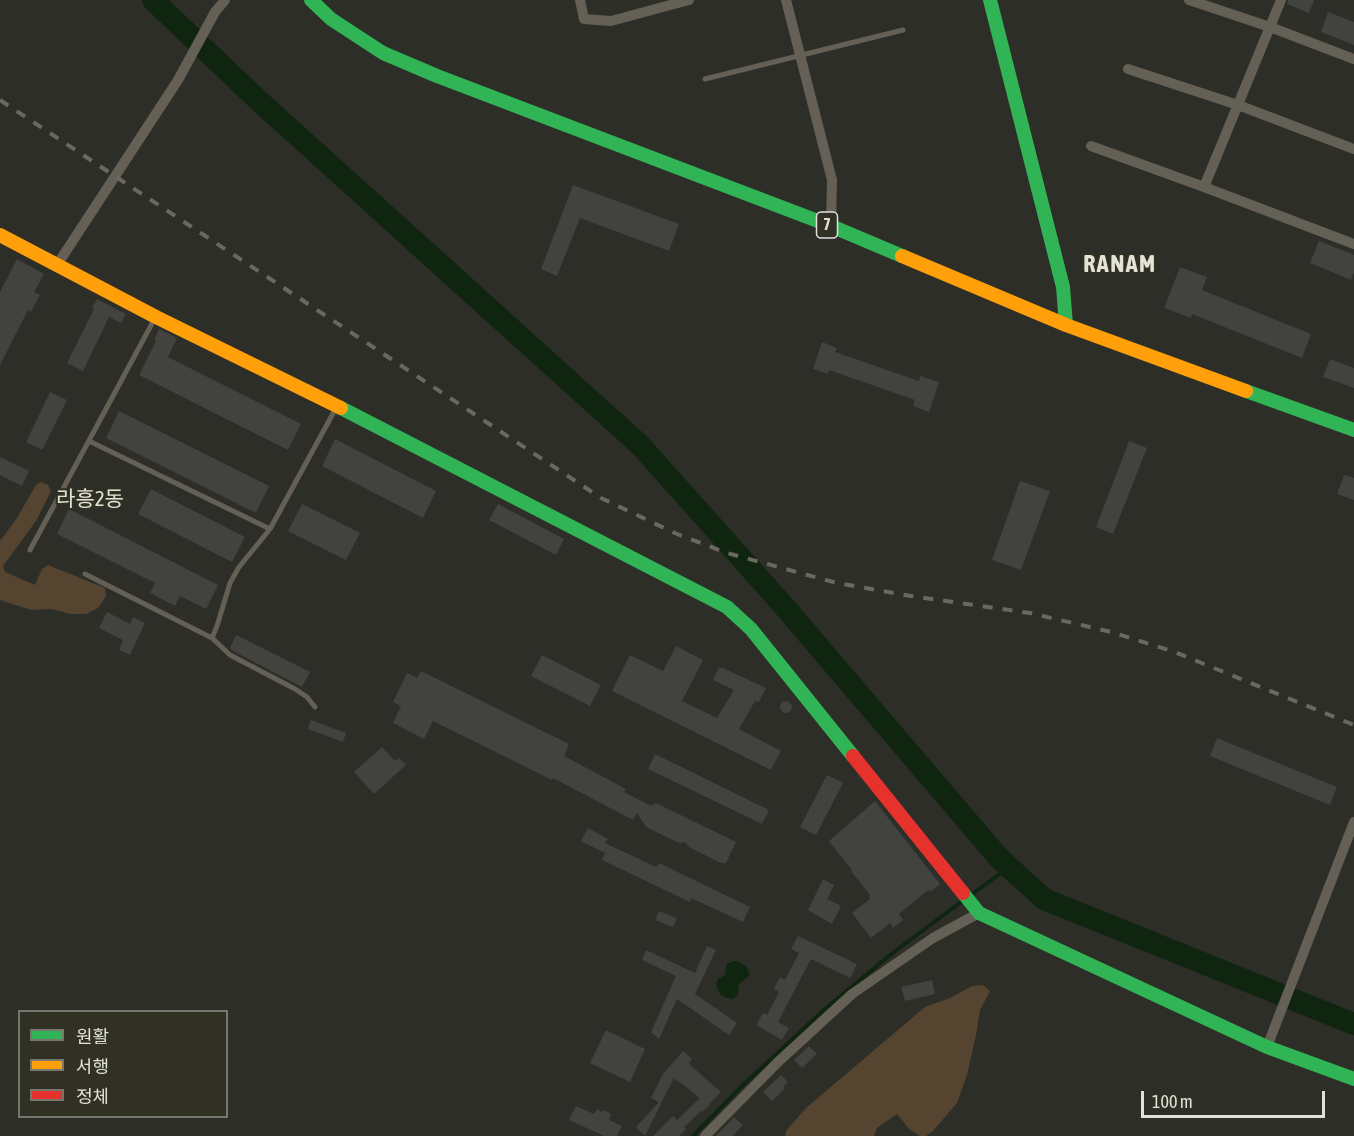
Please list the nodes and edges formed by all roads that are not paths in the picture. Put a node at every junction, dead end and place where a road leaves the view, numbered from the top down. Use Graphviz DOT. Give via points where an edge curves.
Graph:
graph roads {
  1 [pos="225,0"];
  2 [pos="311,0"];
  3 [pos="580,0"];
  4 [pos="689,0"];
  5 [pos="786,0"];
  6 [pos="990,0"];
  7 [pos="1188,0"];
  8 [pos="1281,0"];
  9 [pos="1270,27"];
  10 [pos="903,30"];
  11 [pos="800,55"];
  12 [pos="1354,58"];
  13 [pos="1128,69"];
  14 [pos="705,79"];
  15 [pos="1238,105"];
  16 [pos="1091,146"];
  17 [pos="1354,149"];
  18 [pos="1204,187"];
  19 [pos="831,226"];
  20 [pos="0,236"];
  21 [pos="1354,244"];
  22 [pos="57,264"];
  23 [pos="156,317"];
  24 [pos="1066,325"];
  25 [pos="336,406"];
  26 [pos="1354,430"];
  27 [pos="89,441"];
  28 [pos="270,529"];
  29 [pos="30,550"];
  30 [pos="85,574"];
  31 [pos="212,638"];
  32 [pos="315,707"];
  33 [pos="1354,822"];
  34 [pos="979,913"];
  35 [pos="1267,1047"];
  36 [pos="1354,1079"];
  37 [pos="705,1136"];
  1 -- 22 [label="street" via="178,80"];
  2 -- 19 [label="main road, 7" via="330,19 383,53"];
  3 -- 4 [label="street" via="584,19 611,21"];
  5 -- 11 [label="street"];
  6 -- 24 [label="main road" via="1063,287"];
  7 -- 9 [label="street"];
  8 -- 9 [label="street"];
  9 -- 12 [label="street"];
  9 -- 15 [label="street"];
  10 -- 11 [label="lane"];
  11 -- 14 [label="lane"];
  11 -- 19 [label="street" via="832,180"];
  13 -- 15 [label="street"];
  15 -- 17 [label="street"];
  15 -- 18 [label="street"];
  16 -- 18 [label="street"];
  18 -- 21 [label="street"];
  19 -- 24 [label="main road, 7"];
  20 -- 22 [label="main road"];
  22 -- 23 [label="main road"];
  23 -- 25 [label="main road"];
  23 -- 27 [label="lane"];
  24 -- 26 [label="main road, 7"];
  25 -- 28 [label="lane"];
  25 -- 34 [label="main road" via="738,616"];
  27 -- 28 [label="lane"];
  27 -- 29 [label="lane"];
  28 -- 31 [label="lane" via="238,567"];
  30 -- 31 [label="lane"];
  31 -- 32 [label="lane" via="230,655 295,689"];
  33 -- 35 [label="street"];
  34 -- 35 [label="main road"];
  34 -- 37 [label="street" via="933,938 852,994"];
  35 -- 36 [label="main road"];
}
